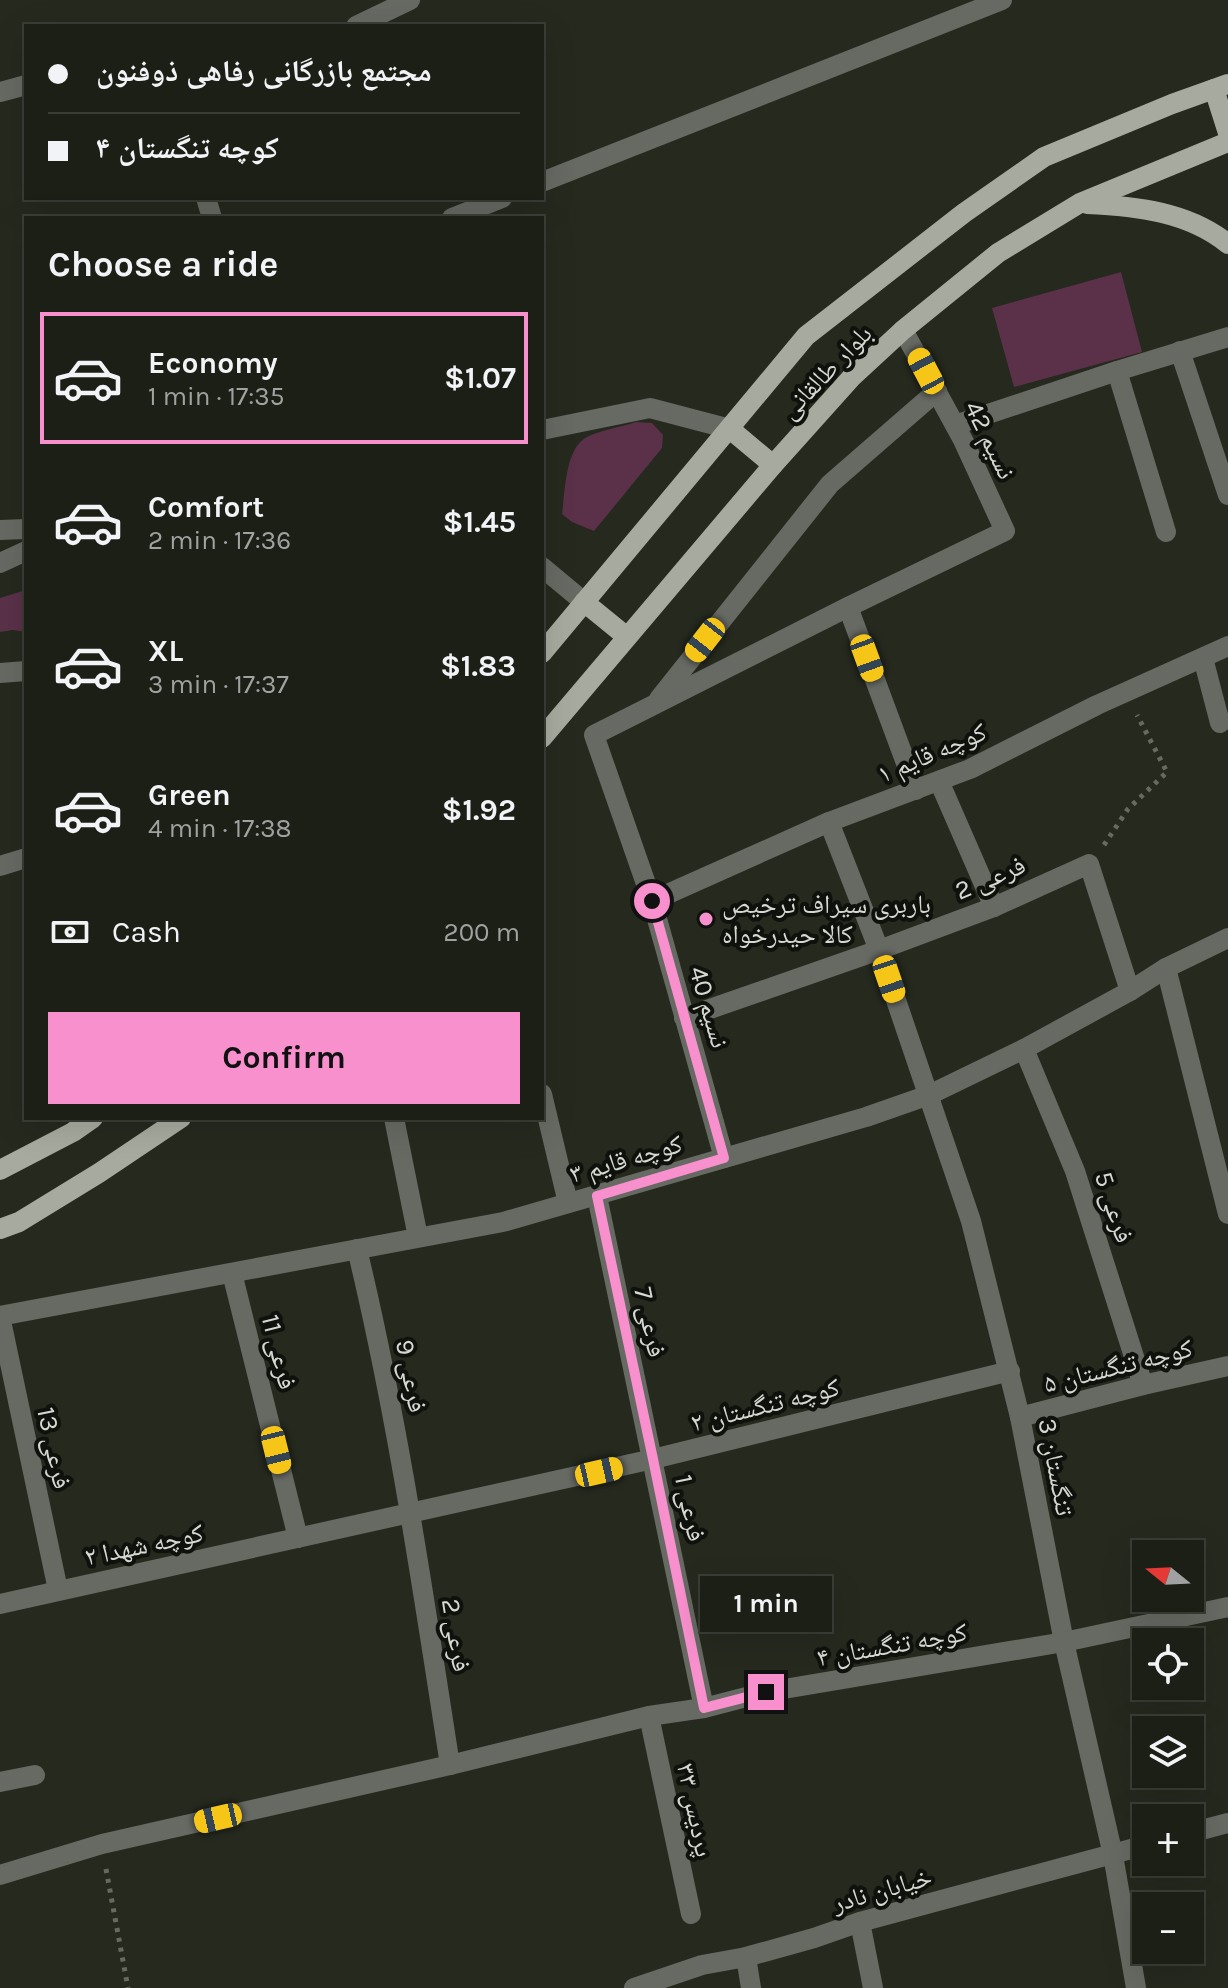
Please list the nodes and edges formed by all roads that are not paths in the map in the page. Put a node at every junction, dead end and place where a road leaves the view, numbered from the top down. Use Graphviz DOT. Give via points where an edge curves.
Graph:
graph roads {
  1 [pos="410,0"];
  2 [pos="1002,0"];
  3 [pos="360,24"];
  4 [pos="24,86"];
  5 [pos="1221,87"];
  6 [pos="0,92"];
  7 [pos="1228,133"];
  8 [pos="1228,142"];
  9 [pos="544,181"];
  10 [pos="497,200"];
  11 [pos="1080,203"];
  12 [pos="457,216"];
  13 [pos="1228,244"];
  14 [pos="903,330"];
  15 [pos="1228,337"];
  16 [pos="1180,351"];
  17 [pos="1117,371"];
  18 [pos="937,391"];
  19 [pos="955,425"];
  20 [pos="730,429"];
  21 [pos="544,430"];
  22 [pos="773,465"];
  23 [pos="1228,495"];
  24 [pos="24,529"];
  25 [pos="0,530"];
  26 [pos="1166,532"];
  27 [pos="24,552"];
  28 [pos="0,563"];
  29 [pos="544,569"];
  30 [pos="584,602"];
  31 [pos="848,607"];
  32 [pos="627,637"];
  33 [pos="1228,646"];
  34 [pos="544,651"];
  35 [pos="1203,658"];
  36 [pos="24,671"];
  37 [pos="0,673"];
  38 [pos="656,704"];
  39 [pos="1220,723"];
  40 [pos="544,736"];
  41 [pos="939,781"];
  42 [pos="916,790"];
  43 [pos="829,822"];
  44 [pos="24,859"];
  45 [pos="0,866"];
  46 [pos="652,901"];
  47 [pos="994,907"];
  48 [pos="1228,938"];
  49 [pos="879,950"];
  50 [pos="1166,968"];
  51 [pos="1130,991"];
  52 [pos="684,1018"];
  53 [pos="1024,1049"];
  54 [pos="929,1095"];
  55 [pos="544,1102"];
  56 [pos="90,1120"];
  57 [pos="178,1120"];
  58 [pos="394,1120"];
  59 [pos="724,1158"];
  60 [pos="0,1170"];
  61 [pos="597,1196"];
  62 [pos="568,1203"];
  63 [pos="1228,1214"];
  64 [pos="0,1229"];
  65 [pos="418,1237"];
  66 [pos="357,1249"];
  67 [pos="232,1273"];
  68 [pos="0,1316"];
  69 [pos="1228,1366"];
  70 [pos="1010,1371"];
  71 [pos="1143,1385"];
  72 [pos="1020,1417"];
  73 [pos="653,1459"];
  74 [pos="411,1513"];
  75 [pos="298,1538"];
  76 [pos="58,1590"];
  77 [pos="0,1604"];
  78 [pos="1228,1607"];
  79 [pos="1064,1642"];
  80 [pos="704,1708"];
  81 [pos="649,1716"];
  82 [pos="450,1765"];
  83 [pos="35,1775"];
  84 [pos="0,1782"];
  85 [pos="1228,1823"];
  86 [pos="1204,1829"];
  87 [pos="1132,1849"];
  88 [pos="1113,1855"];
  89 [pos="0,1875"];
  90 [pos="691,1914"];
  91 [pos="860,1922"];
  92 [pos="746,1957"];
  93 [pos="634,1988"];
  94 [pos="751,1988"];
  95 [pos="873,1988"];
  96 [pos="1136,1988"];
  1 -- 3 [label="street"];
  2 -- 9 [label="street"];
  4 -- 6 [label="street"];
  5 -- 7 [label="main road"];
  5 -- 20 [label="main road, بلوار طالقانی" via="1044,157 806,336"];
  8 -- 11 [label="main road, بلوار طالقانی"];
  10 -- 12 [label="street"];
  11 -- 13 [label="main road" via="1180,217"];
  11 -- 14 [label="main road, بلوار طالقانی" via="998,253"];
  14 -- 18 [label="street, نسیم 42"];
  14 -- 22 [label="main road, بلوار طالقانی" via="851,378"];
  15 -- 16 [label="street"];
  16 -- 17 [label="street"];
  16 -- 23 [label="street"];
  17 -- 19 [label="street"];
  17 -- 26 [label="street"];
  18 -- 19 [label="street, نسیم 42"];
  18 -- 38 [label="street" via="830,484"];
  19 -- 31 [label="street, نسیم 42" via="1005,531"];
  20 -- 21 [label="street" via="650,408"];
  20 -- 22 [label="main road"];
  20 -- 30 [label="main road, بلوار طالقانی"];
  22 -- 32 [label="main road, بلوار طالقانی"];
  24 -- 25 [label="street"];
  27 -- 28 [label="street"];
  29 -- 30 [label="street"];
  30 -- 32 [label="main road"];
  30 -- 34 [label="main road, بلوار طالقانی"];
  31 -- 38 [label="street"];
  31 -- 42 [label="street"];
  32 -- 40 [label="main road, بلوار طالقانی"];
  33 -- 35 [label="street, کوچه قایم ۱"];
  35 -- 39 [label="street"];
  35 -- 41 [label="street, کوچه قایم ۱"];
  36 -- 37 [label="street"];
  38 -- 46 [label="street, نسیم 40" via="594,735"];
  41 -- 42 [label="street, کوچه قایم ۱"];
  41 -- 47 [label="street"];
  42 -- 43 [label="street, کوچه قایم ۱"];
  43 -- 46 [label="street, کوچه قایم ۱"];
  43 -- 49 [label="street, تنگستان 3"];
  44 -- 45 [label="street"];
  46 -- 52 [label="street, نسیم 40"];
  47 -- 49 [label="street, فرعی 2"];
  47 -- 51 [label="street, فرعی 2" via="1089,864"];
  48 -- 50 [label="street, کوچه قایم ۳"];
  49 -- 52 [label="street, فرعی 2"];
  49 -- 54 [label="street, تنگستان 3"];
  50 -- 51 [label="street, کوچه قایم ۳"];
  50 -- 63 [label="street"];
  51 -- 53 [label="street, کوچه قایم ۳"];
  52 -- 59 [label="street, نسیم 40"];
  53 -- 54 [label="street, کوچه قایم ۳"];
  53 -- 71 [label="street, فرعی 5" via="1075,1171"];
  54 -- 59 [label="street, کوچه قایم ۳"];
  54 -- 70 [label="street, تنگستان 3" via="971,1221"];
  55 -- 62 [label="street"];
  56 -- 60 [label="main road"];
  57 -- 64 [label="main road" via="59,1198"];
  58 -- 65 [label="street"];
  59 -- 61 [label="street, کوچه قایم ۳"];
  61 -- 62 [label="street, کوچه قایم ۳"];
  61 -- 73 [label="street, فرعی 7"];
  62 -- 65 [label="street, کوچه قایم ۳" via="503,1222"];
  65 -- 66 [label="street, کوچه قایم ۳"];
  66 -- 67 [label="street, کوچه قایم ۳"];
  66 -- 74 [label="street, فرعی 9"];
  67 -- 68 [label="street, کوچه قایم ۳"];
  67 -- 75 [label="street, فرعی 11"];
  68 -- 76 [label="street, فرعی 13"];
  69 -- 71 [label="street, کوچه تنگستان ۵"];
  70 -- 72 [label="street, تنگستان 3"];
  70 -- 73 [label="street, کوچه تنگستان ۲"];
  71 -- 72 [label="street, کوچه تنگستان ۵"];
  72 -- 79 [label="street, تنگستان 3"];
  73 -- 74 [label="street, کوچه تنگستان ۲"];
  73 -- 80 [label="street, فرعی 1"];
  74 -- 75 [label="street, کوچه تنگستان ۲"];
  74 -- 82 [label="street, فرعی 2"];
  75 -- 76 [label="street, کوچه شهدا ۲"];
  76 -- 77 [label="street, کوچه شهدا ۲"];
  78 -- 79 [label="street, کوچه تنگستان ۴"];
  79 -- 80 [label="street, کوچه تنگستان ۴" via="766,1692"];
  79 -- 88 [label="street, تنگستان 3"];
  80 -- 81 [label="street, کوچه تنگستان ۴"];
  81 -- 82 [label="street, کوچه تنگستان ۴"];
  81 -- 90 [label="street, پردیس ۳۳"];
  82 -- 89 [label="street, کوچه تنگستان ۴" via="102,1844"];
  83 -- 84 [label="street"];
  85 -- 86 [label="street"];
  87 -- 88 [label="street, خیابان نادر"];
  88 -- 91 [label="street, خیابان نادر"];
  88 -- 96 [label="street, تنگستان 3"];
  91 -- 92 [label="street, خیابان نادر"];
  91 -- 95 [label="street"];
  92 -- 93 [label="street, خیابان نادر" via="702,1965"];
  92 -- 94 [label="street"];
}
